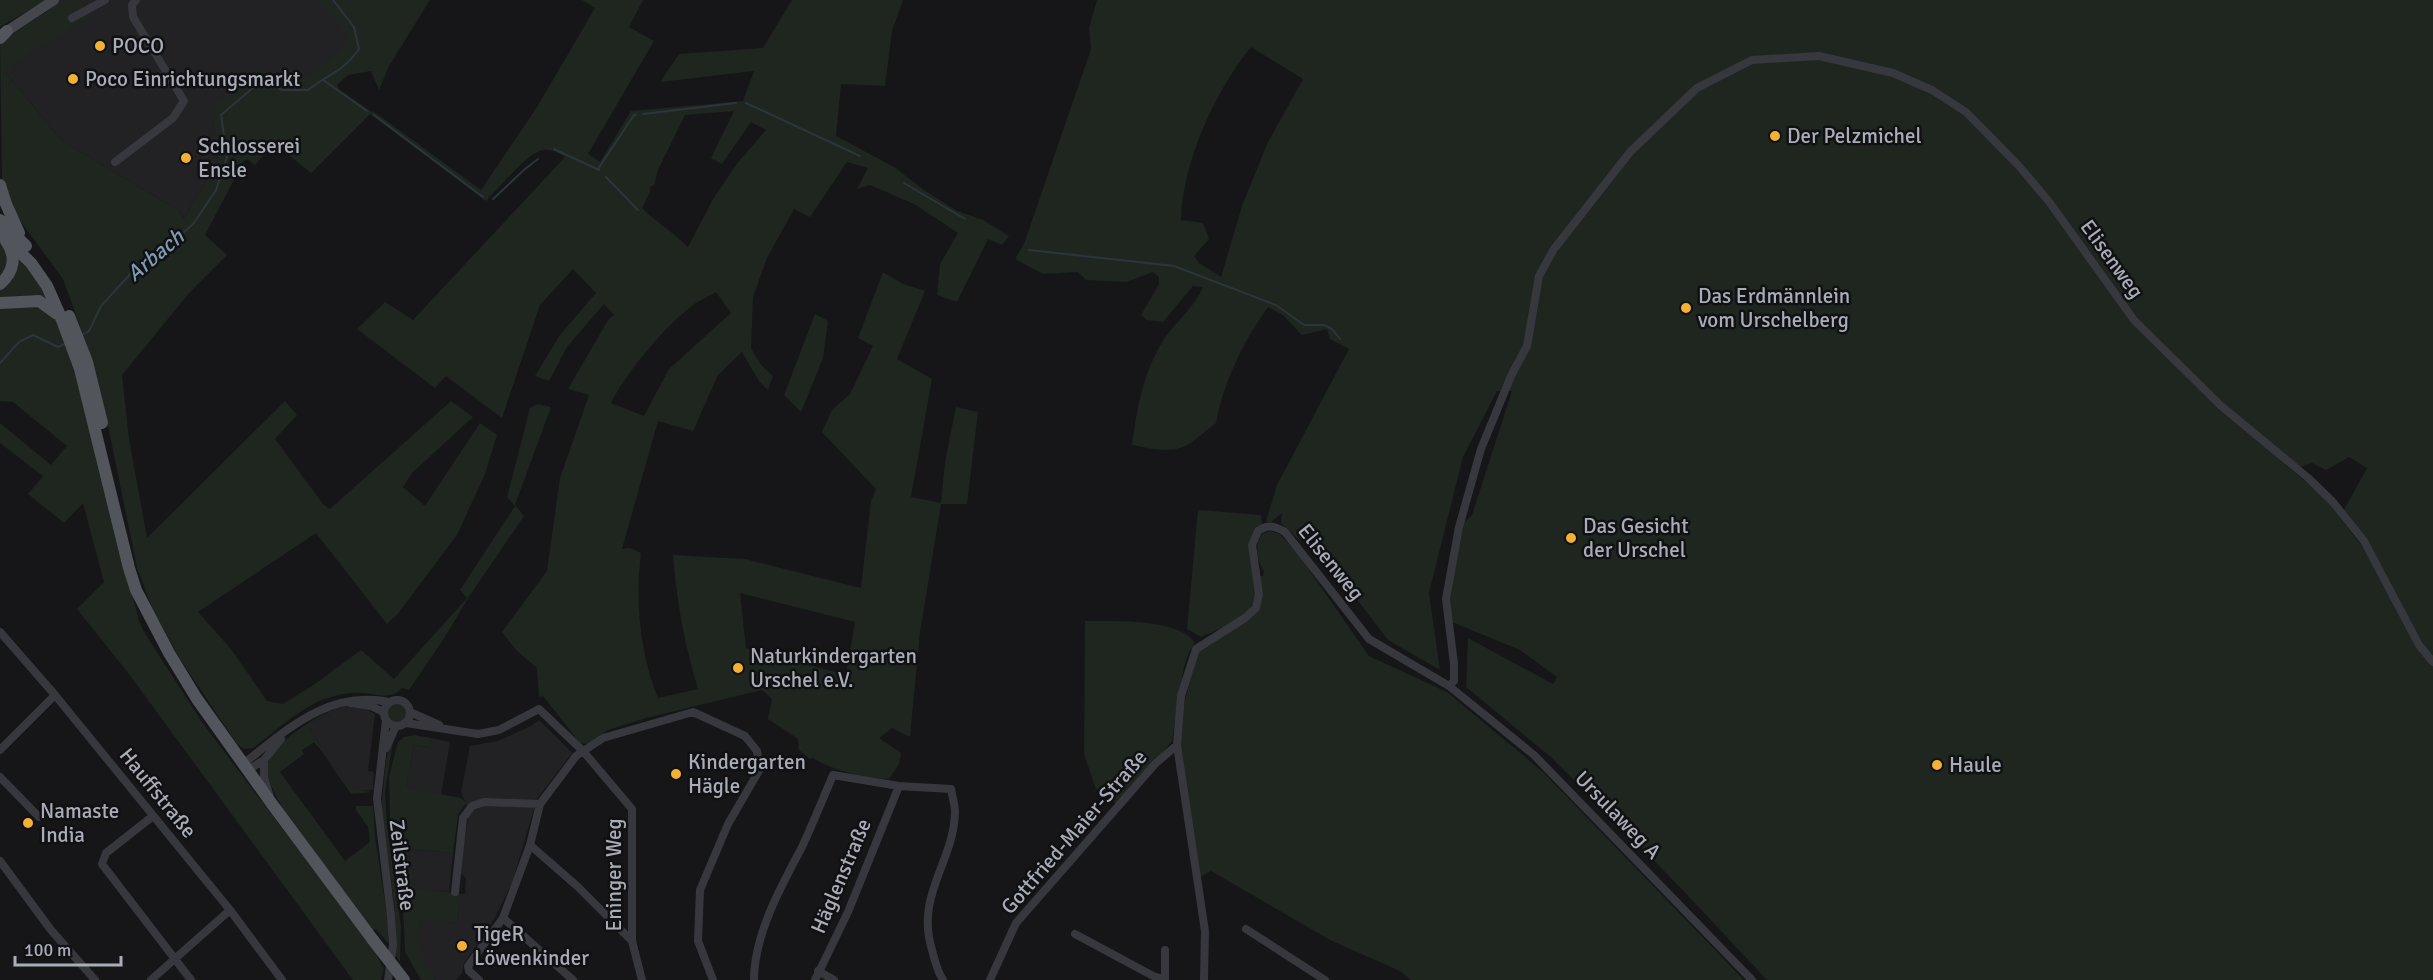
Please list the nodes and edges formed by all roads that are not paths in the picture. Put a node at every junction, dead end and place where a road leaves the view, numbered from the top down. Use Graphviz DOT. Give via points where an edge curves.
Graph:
graph roads {
  1 [pos="54,0"];
  2 [pos="105,0"];
  3 [pos="136,0"];
  4 [pos="72,18"];
  5 [pos="2,35"];
  6 [pos="115,162"];
  7 [pos="0,185"];
  8 [pos="0,220"];
  9 [pos="0,233"];
  10 [pos="23,242"];
  11 [pos="0,284"];
  12 [pos="0,303"];
  13 [pos="64,325"];
  14 [pos="83,365"];
  15 [pos="0,632"];
  16 [pos="2433,662"];
  17 [pos="1449,686"];
  18 [pos="55,695"];
  19 [pos="343,702"];
  20 [pos="389,702"];
  21 [pos="383,712"];
  22 [pos="411,712"];
  23 [pos="386,720"];
  24 [pos="406,723"];
  25 [pos="396,726"];
  26 [pos="452,730"];
  27 [pos="287,731"];
  28 [pos="1177,745"];
  29 [pos="0,750"];
  30 [pos="583,751"];
  31 [pos="383,755"];
  32 [pos="264,760"];
  33 [pos="245,767"];
  34 [pos="0,777"];
  35 [pos="899,786"];
  36 [pos="272,804"];
  37 [pos="540,804"];
  38 [pos="153,816"];
  39 [pos="39,817"];
  40 [pos="530,845"];
  41 [pos="0,861"];
  42 [pos="455,892"];
  43 [pos="230,910"];
  44 [pos="503,918"];
  45 [pos="1246,929"];
  46 [pos="1075,934"];
  47 [pos="632,941"];
  48 [pos="1165,950"];
  49 [pos="173,960"];
  50 [pos="818,971"];
  51 [pos="94,980"];
  52 [pos="151,980"];
  53 [pos="191,980"];
  54 [pos="282,980"];
  55 [pos="388,980"];
  56 [pos="404,980"];
  57 [pos="478,980"];
  58 [pos="573,980"];
  59 [pos="642,980"];
  60 [pos="713,980"];
  61 [pos="754,980"];
  62 [pos="815,980"];
  63 [pos="834,980"];
  64 [pos="943,980"];
  65 [pos="990,980"];
  66 [pos="1165,980"];
  67 [pos="1204,980"];
  68 [pos="1325,980"];
  69 [pos="1752,980"];
  1 -- 5 [label="main road"];
  2 -- 4 [label="street"];
  3 -- 6 [label="street" via="132,5 133,17 184,101 173,118"];
  7 -- 10 [label="main road"];
  8 -- 10 [label="main road"];
  9 -- 11 [label="main road" via="12,249 13,259 7,278"];
  9 -- 13 [label="main road" via="31,263 47,286"];
  10 -- 14 [label="main road" via="64,303"];
  12 -- 13 [label="main road" via="39,301 54,310"];
  13 -- 14 [label="main road"];
  14 -- 33 [label="main road" via="136,590 197,699"];
  15 -- 18 [label="street, Hauffstraße"];
  16 -- 17 [label="street, Elisenweg" via="2419,645 2364,542 2332,501 2220,405 2134,320 2050,203 1966,112 1932,90 1893,73 1819,56 1752,60 1697,88 1630,152 1554,249 1539,276 1527,346 1481,449 1459,527 1446,599 1454,664 1454,681"];
  17 -- 28 [label="street, Elisenweg" via="1369,639 1285,532 1275,526 1264,527 1252,545 1259,594 1256,608 1196,649 1181,696"];
  17 -- 69 [label="street, Ursulaweg A" via="1550,770"];
  18 -- 29 [label="street"];
  18 -- 38 [label="street, Hauffstraße"];
  19 -- 20 [label="street" via="370,698"];
  19 -- 21 [label="street"];
  19 -- 27 [label="street" via="316,711"];
  20 -- 21 [label="street"];
  20 -- 22 [label="street" via="402,700"];
  21 -- 23 [label="street"];
  22 -- 24 [label="street"];
  22 -- 26 [label="street"];
  23 -- 25 [label="street"];
  23 -- 31 [label="street, Zeilstraße"];
  24 -- 25 [label="street"];
  24 -- 26 [label="street"];
  25 -- 31 [label="street, Zeilstraße"];
  26 -- 30 [label="street, Eninger Weg" via="478,734 499,730 539,709"];
  27 -- 32 [label="street"];
  27 -- 33 [label="street"];
  28 -- 65 [label="street, Gottfried-Maier-Straße" via="1155,764 1016,923"];
  28 -- 67 [label="street, Elisenweg" via="1205,931"];
  30 -- 37 [label="street"];
  30 -- 47 [label="street, Eninger Weg" via="632,809"];
  30 -- 60 [label="street" via="603,738 693,712 745,736 757,751 760,769 728,824 700,890 698,941"];
  31 -- 55 [label="street, Zeilstraße" via="377,799 393,945"];
  32 -- 33 [label="street"];
  32 -- 36 [label="street" via="264,777"];
  33 -- 36 [label="main road"];
  34 -- 39 [label="street"];
  35 -- 50 [label="street, Häglenstraße" via="848,912"];
  35 -- 61 [label="street" via="833,775 767,922"];
  35 -- 64 [label="street" via="951,789 955,809 953,832 929,899 926,933"];
  36 -- 56 [label="main road, bridge"];
  37 -- 40 [label="street"];
  37 -- 42 [label="street" via="484,802 472,806 463,818"];
  38 -- 43 [label="street, Hauffstraße"];
  38 -- 49 [label="street" via="106,853 102,864"];
  40 -- 44 [label="street"];
  40 -- 47 [label="street"];
  41 -- 51 [label="street"];
  43 -- 49 [label="street"];
  43 -- 54 [label="street, Hauffstraße"];
  44 -- 57 [label="street" via="468,966"];
  44 -- 58 [label="street"];
  45 -- 68 [label="street"];
  46 -- 66 [label="street"];
  47 -- 59 [label="street, Eninger Weg"];
  48 -- 66 [label="street"];
  49 -- 52 [label="street"];
  49 -- 53 [label="street"];
  50 -- 62 [label="street, Häglenstraße"];
  50 -- 63 [label="street"];
}
